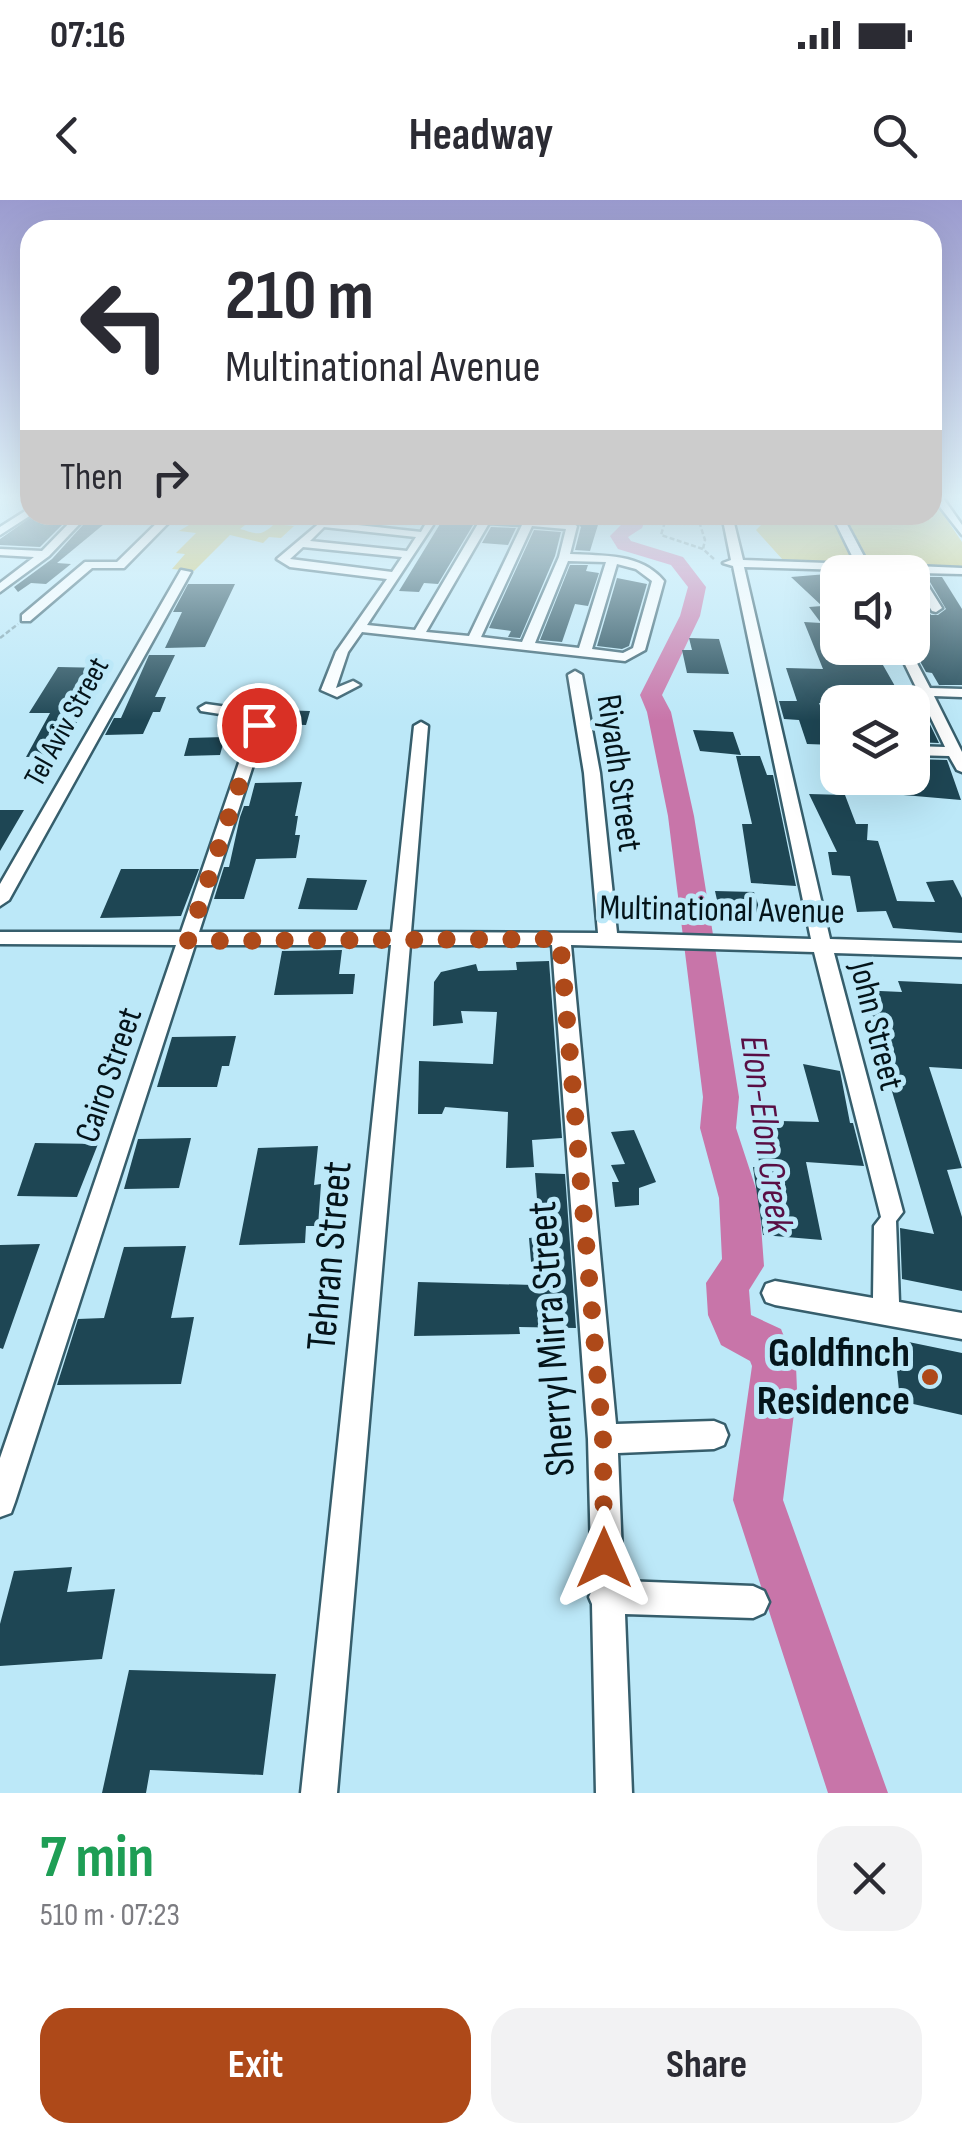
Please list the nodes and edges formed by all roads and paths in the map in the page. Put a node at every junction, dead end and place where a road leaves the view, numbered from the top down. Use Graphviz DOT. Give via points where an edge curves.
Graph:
graph roads {
  1 [pos="21,572"];
  2 [pos="80,572"];
  3 [pos="185,572"];
  4 [pos="366,572"];
  5 [pos="398,572"];
  6 [pos="455,572"];
  7 [pos="505,572"];
  8 [pos="558,572"];
  9 [pos="609,572"];
  10 [pos="649,572"];
  11 [pos="734,572"];
  12 [pos="395,576"];
  13 [pos="0,588"];
  14 [pos="930,598"];
  15 [pos="936,608"];
  16 [pos="10,617"];
  17 [pos="32,619"];
  18 [pos="359,628"];
  19 [pos="418,635"];
  20 [pos="0,638"];
  21 [pos="472,641"];
  22 [pos="527,646"];
  23 [pos="584,653"];
  24 [pos="575,675"];
  25 [pos="354,685"];
  26 [pos="930,692"];
  27 [pos="962,693"];
  28 [pos="930,702"];
  29 [pos="206,708"];
  30 [pos="421,726"];
  31 [pos="930,751"];
  32 [pos="954,752"];
  33 [pos="962,767"];
  34 [pos="0,900"];
  35 [pos="0,938"];
  36 [pos="400,939"];
  37 [pos="560,939"];
  38 [pos="608,939"];
  39 [pos="188,941"];
  40 [pos="822,945"];
  41 [pos="962,950"];
  42 [pos="775,1293"];
  43 [pos="886,1313"];
  44 [pos="962,1326"];
  45 [pos="714,1436"];
  46 [pos="603,1440"];
  47 [pos="0,1502"];
  48 [pos="605,1597"];
  49 [pos="754,1602"];
  50 [pos="319,1793"];
  51 [pos="614,1793"];
  1 -- 13 [label="street"];
  2 -- 17 [label="street"];
  3 -- 34 [label="street, Tel Aviv Street"];
  4 -- 12 [label="street"];
  5 -- 12 [label="street"];
  6 -- 19 [label="street"];
  7 -- 21 [label="street"];
  8 -- 22 [label="street"];
  9 -- 23 [label="street"];
  10 -- 23 [label="street" via="658,581 643,645 625,657"];
  11 -- 40 [label="street, John Street"];
  12 -- 18 [label="street"];
  14 -- 15 [label="street"];
  16 -- 17 [label="street"];
  17 -- 20 [label="path"];
  18 -- 19 [label="street"];
  18 -- 25 [label="street" via="328,690"];
  19 -- 21 [label="street"];
  21 -- 22 [label="street"];
  22 -- 23 [label="street"];
  24 -- 38 [label="street, Riyadh Street"];
  26 -- 27 [label="street"];
  28 -- 32 [label="street"];
  29 -- 39 [label="street, Cairo Street" via="251,714 259,725"];
  30 -- 36 [label="street, Tehran Street"];
  31 -- 32 [label="street"];
  32 -- 33 [label="street"];
  35 -- 39 [label="street, Multinational Avenue"];
  36 -- 37 [label="street, Multinational Avenue"];
  36 -- 39 [label="street, Multinational Avenue"];
  36 -- 50 [label="street, Tehran Street"];
  37 -- 38 [label="street, Multinational Avenue"];
  37 -- 46 [label="street, Sherryl Mirra Street"];
  38 -- 40 [label="street, Multinational Avenue"];
  39 -- 47 [label="street, Cairo Street"];
  40 -- 41 [label="street, Multinational Avenue"];
  40 -- 43 [label="street, John Street" via="888,1219"];
  42 -- 43 [label="street"];
  43 -- 44 [label="street"];
  45 -- 46 [label="street"];
  46 -- 48 [label="street, Sherryl Mirra Street"];
  48 -- 49 [label="street"];
  48 -- 51 [label="street, Sherryl Mirra Street"];
}
